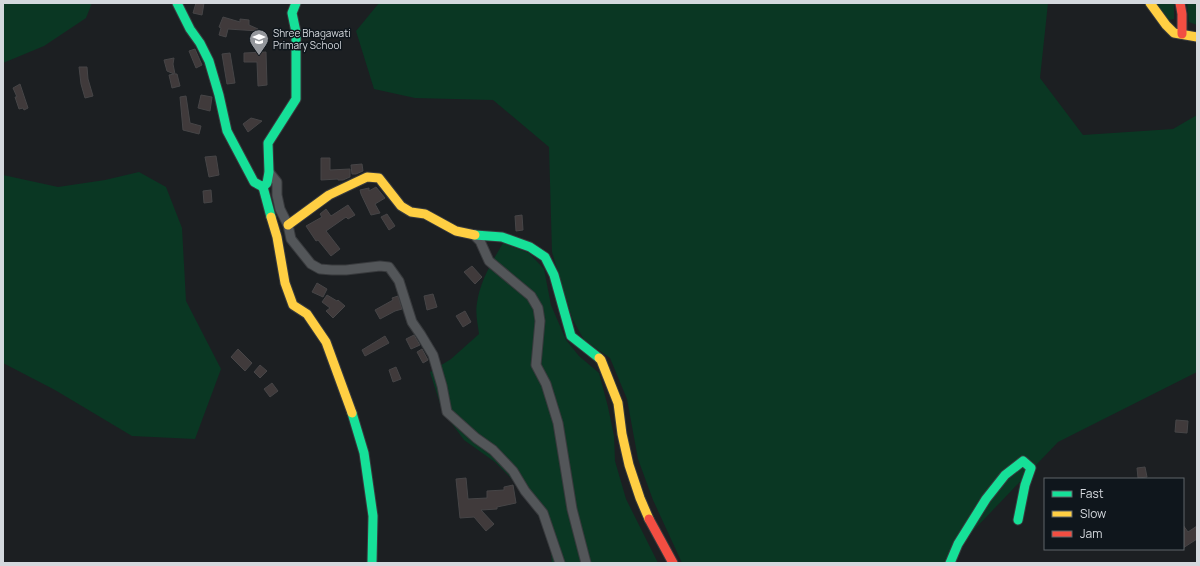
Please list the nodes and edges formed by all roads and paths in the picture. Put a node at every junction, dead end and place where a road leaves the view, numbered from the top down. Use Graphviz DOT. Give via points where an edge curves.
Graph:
graph roads {
  1 [pos="177,3"];
  2 [pos="296,3"];
  3 [pos="1150,3"];
  4 [pos="1180,3"];
  5 [pos="1182,34"];
  6 [pos="1197,37"];
  7 [pos="269,172"];
  8 [pos="263,187"];
  9 [pos="288,225"];
  10 [pos="474,235"];
  11 [pos="1018,520"];
  12 [pos="372,563"];
  13 [pos="560,563"];
  14 [pos="586,563"];
  15 [pos="673,563"];
  16 [pos="950,563"];
  1 -- 8 [label="street" via="209,61 227,132 254,182"];
  2 -- 7 [label="street" via="292,13 296,32 296,99 268,143"];
  3 -- 5 [label="street" via="1174,33"];
  4 -- 5 [label="street"];
  5 -- 6 [label="street"];
  7 -- 8 [label="street" via="267,183"];
  7 -- 9 [label="street" via="277,182 280,209"];
  8 -- 12 [label="street" via="285,283 293,305 307,314 326,342 355,420 364,453 373,516"];
  9 -- 10 [label="street" via="329,195 367,177 380,178 401,206 412,212 425,214 456,231"];
  9 -- 13 [label="street" via="291,239 302,255 320,269 346,270 380,266 389,268 399,281 412,322 432,355 447,412 493,450 513,471 543,513"];
  10 -- 14 [label="street" via="483,246 489,261 531,296 538,308 540,321 536,365 546,384 558,423 572,509"];
  10 -- 15 [label="street" via="502,237 530,247 545,257 554,275 571,336 601,360 609,378 618,403 629,465 640,498"];
  11 -- 16 [label="street" via="1031,468 1023,461 1004,475 986,499 958,544"];
}
